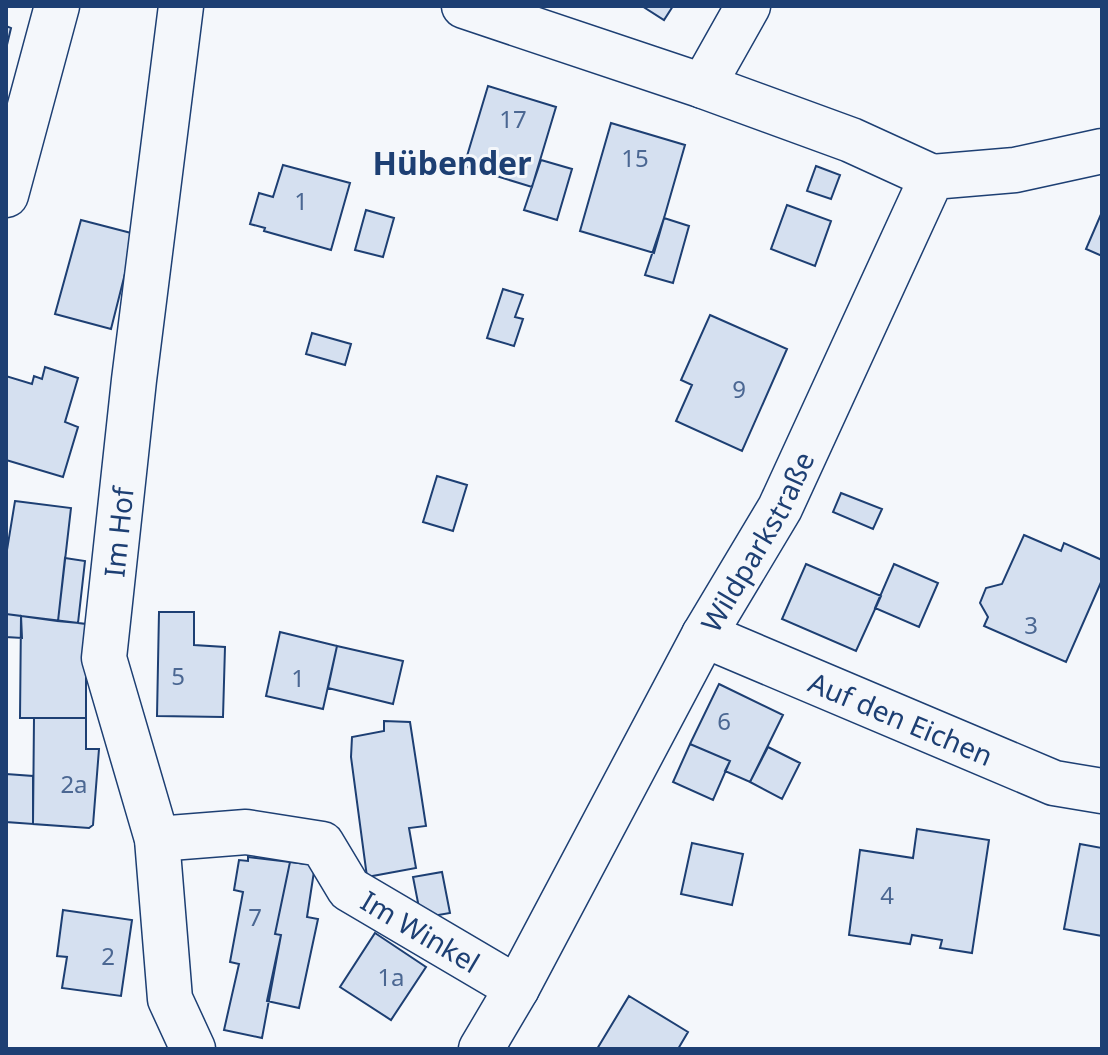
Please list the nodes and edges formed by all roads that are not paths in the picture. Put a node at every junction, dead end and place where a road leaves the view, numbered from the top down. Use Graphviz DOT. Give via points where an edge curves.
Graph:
graph roads {
  1 [pos="57,6"];
  2 [pos="181,6"];
  3 [pos="464,6"];
  4 [pos="748,6"];
  5 [pos="703,86"];
  6 [pos="1102,151"];
  7 [pos="932,177"];
  8 [pos="6,195"];
  9 [pos="704,635"];
  10 [pos="1102,791"];
  11 [pos="157,839"];
  12 [pos="517,988"];
  13 [pos="193,1049"];
  14 [pos="481,1049"];
  1 -- 8 [label="street"];
  2 -- 11 [label="street, Im Hof" via="104,658"];
  3 -- 5 [label="street"];
  4 -- 5 [label="street"];
  5 -- 7 [label="street" via="851,140"];
  6 -- 7 [label="street" via="1015,170"];
  7 -- 9 [label="street, Wildparkstraße" via="780,508"];
  9 -- 10 [label="street, Auf den Eichen" via="1054,783"];
  9 -- 12 [label="street, Wildparkstraße"];
  11 -- 12 [label="street, Im Winkel" via="246,832 322,844 349,889"];
  11 -- 13 [label="street, Im Hof" via="170,999"];
  12 -- 14 [label="street, Wildparkstraße"];
}
